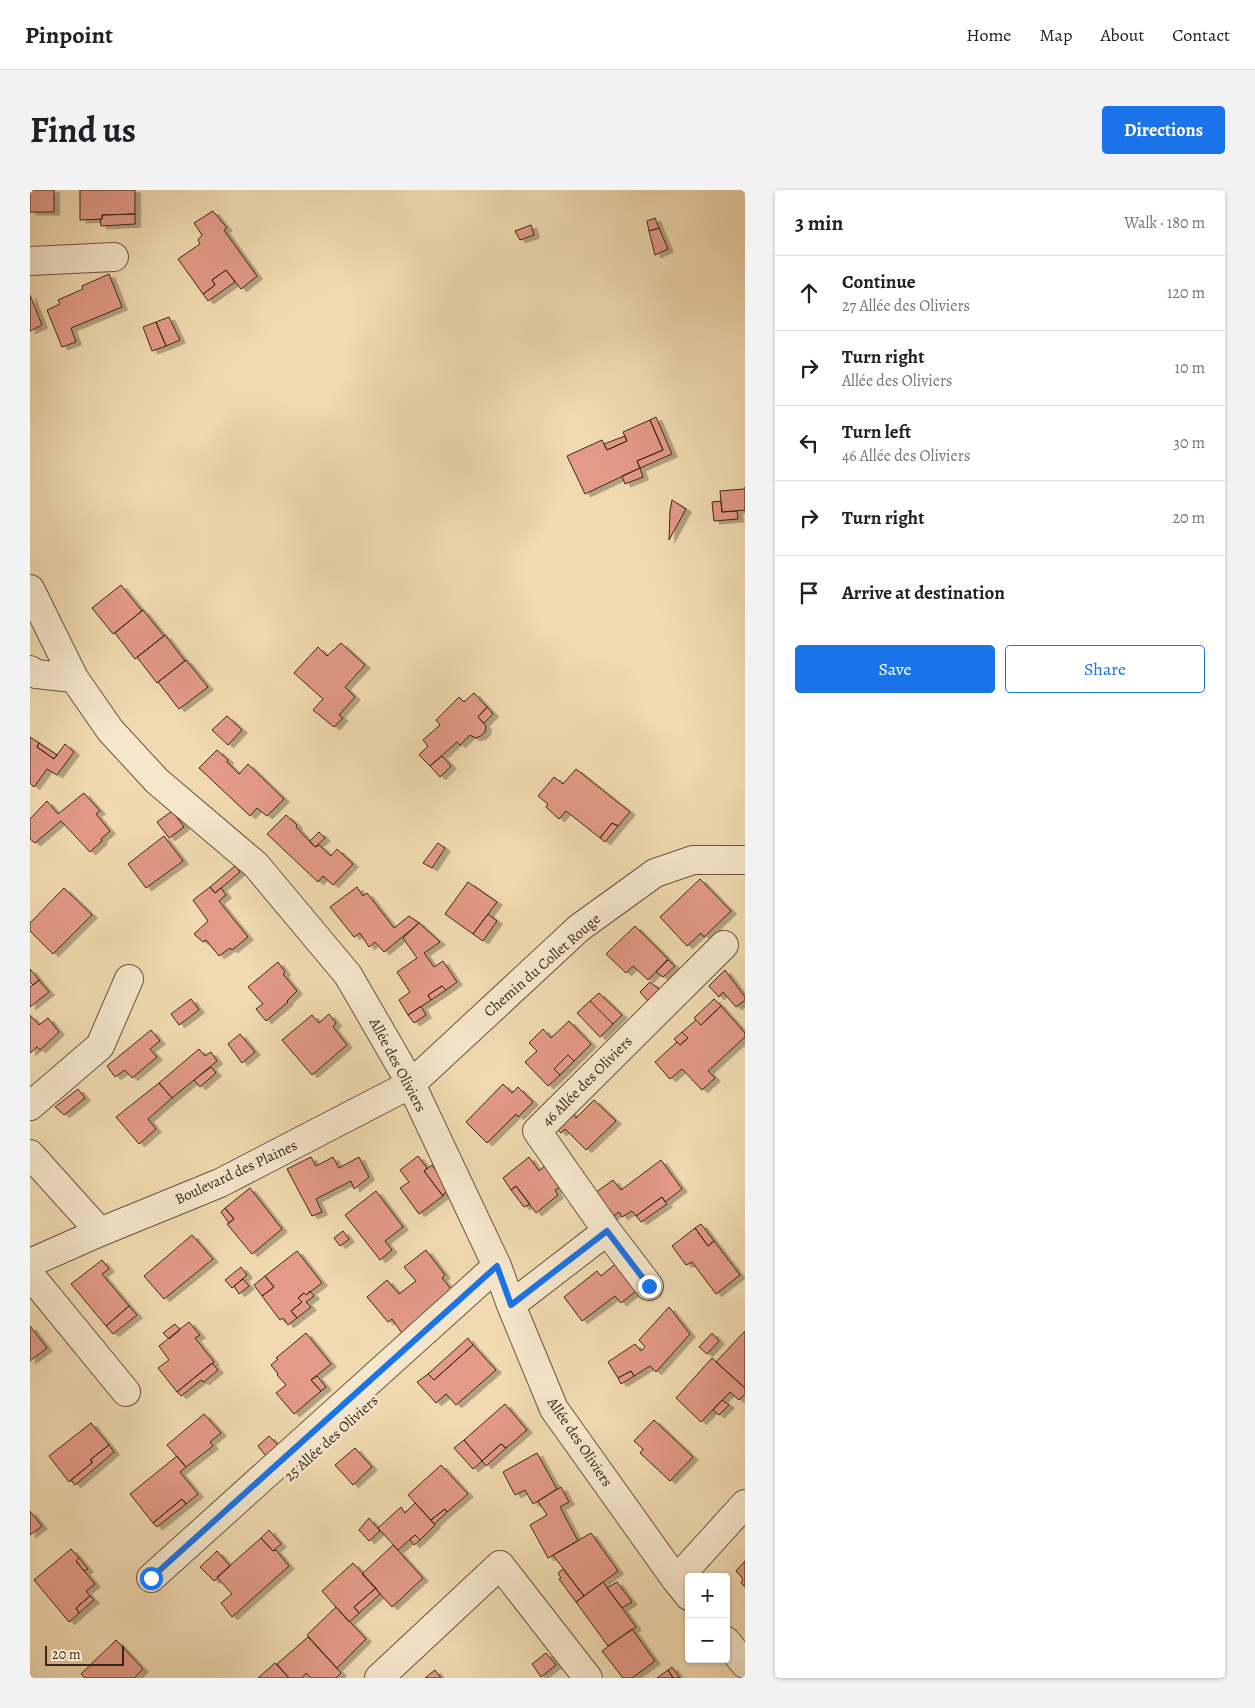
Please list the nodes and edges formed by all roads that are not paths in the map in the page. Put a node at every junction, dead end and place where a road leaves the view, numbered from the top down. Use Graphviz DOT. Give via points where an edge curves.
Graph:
graph roads {
  1 [pos="114,257"];
  2 [pos="30,261"];
  3 [pos="34,607"];
  4 [pos="30,670"];
  5 [pos="74,678"];
  6 [pos="745,860"];
  7 [pos="724,945"];
  8 [pos="129,979"];
  9 [pos="411,1084"];
  10 [pos="30,1106"];
  11 [pos="30,1154"];
  12 [pos="607,1231"];
  13 [pos="100,1232"];
  14 [pos="30,1263"];
  15 [pos="30,1275"];
  16 [pos="504,1285"];
  17 [pos="649,1286"];
  18 [pos="126,1392"];
  19 [pos="745,1504"];
  20 [pos="155,1585"];
  21 [pos="682,1588"];
  22 [pos="730,1646"];
  23 [pos="745,1664"];
  24 [pos="379,1678"];
  25 [pos="588,1678"];
  1 -- 2 [label="street"];
  3 -- 5 [label="street, Allée des Oliviers"];
  4 -- 5 [label="street" via="36,674"];
  5 -- 9 [label="street, Allée des Oliviers" via="110,730 157,781 256,865 348,975"];
  6 -- 9 [label="street, Chemin du Collet Rouge" via="694,860 655,873 579,928"];
  7 -- 12 [label="street, 46 Allée des Oliviers" via="536,1131"];
  8 -- 10 [label="street" via="100,1046"];
  9 -- 13 [label="street, Boulevard des Plaines" via="220,1183"];
  9 -- 16 [label="street, Allée des Oliviers"];
  11 -- 13 [label="street"];
  12 -- 16 [label="street"];
  12 -- 17 [label="street"];
  13 -- 14 [label="street, Boulevard des Plaines"];
  15 -- 18 [label="street"];
  16 -- 20 [label="street, 25 Allée des Oliviers"];
  16 -- 21 [label="street, Allée des Oliviers" via="554,1409"];
  19 -- 21 [label="street"];
  22 -- 23 [label="street"];
  24 -- 25 [label="street" via="500,1565"];
}
